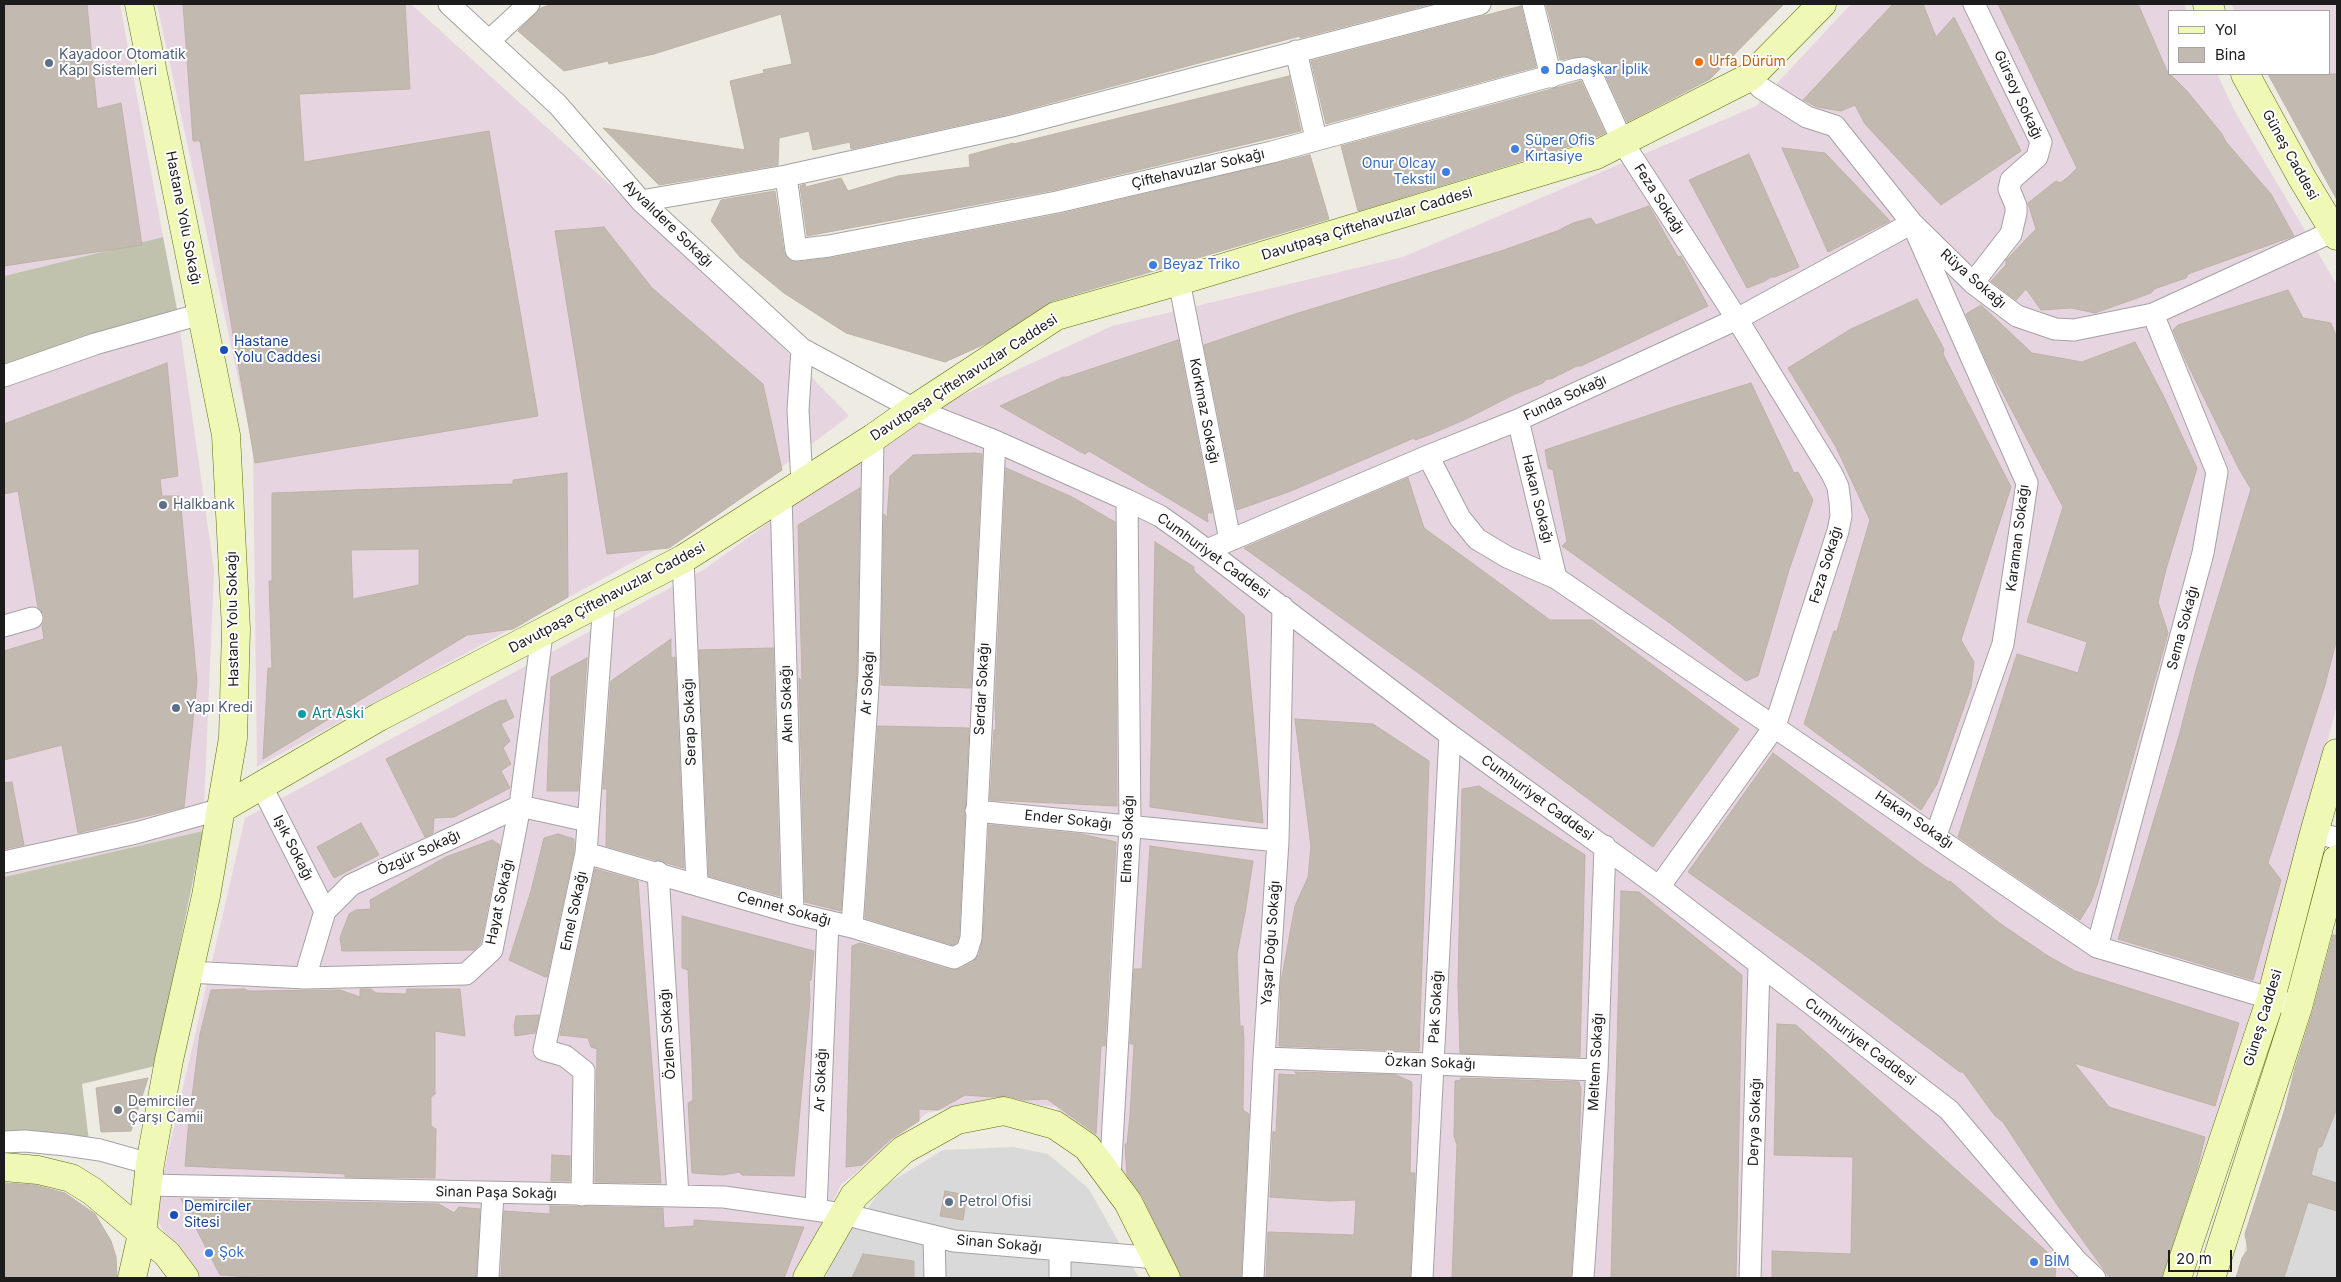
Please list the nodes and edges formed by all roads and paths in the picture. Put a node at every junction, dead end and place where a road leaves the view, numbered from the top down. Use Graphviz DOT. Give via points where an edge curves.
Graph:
graph roads {
  1 [pos="139,4"];
  2 [pos="449,4"];
  3 [pos="529,4"];
  4 [pos="1480,4"];
  5 [pos="1533,4"];
  6 [pos="1822,4"];
  7 [pos="1974,4"];
  8 [pos="490,40"];
  9 [pos="1296,51"];
  10 [pos="2246,75"];
  11 [pos="1551,77"];
  12 [pos="1750,77"];
  13 [pos="1316,139"];
  14 [pos="1623,143"];
  15 [pos="786,176"];
  16 [pos="641,201"];
  17 [pos="1912,223"];
  18 [pos="2336,234"];
  19 [pos="1180,281"];
  20 [pos="1973,283"];
  21 [pos="201,314"];
  22 [pos="2153,314"];
  23 [pos="1737,319"];
  24 [pos="802,349"];
  25 [pos="4,376"];
  26 [pos="914,409"];
  27 [pos="1518,420"];
  28 [pos="873,438"];
  29 [pos="995,441"];
  30 [pos="1428,456"];
  31 [pos="792,489"];
  32 [pos="1127,500"];
  33 [pos="1230,540"];
  34 [pos="1207,550"];
  35 [pos="683,560"];
  36 [pos="1556,578"];
  37 [pos="604,602"];
  38 [pos="1283,607"];
  39 [pos="32,618"];
  40 [pos="4,626"];
  41 [pos="542,634"];
  42 [pos="1775,726"];
  43 [pos="1450,735"];
  44 [pos="2337,753"];
  45 [pos="262,785"];
  46 [pos="520,806"];
  47 [pos="221,809"];
  48 [pos="976,811"];
  49 [pos="588,821"];
  50 [pos="1130,826"];
  51 [pos="1936,835"];
  52 [pos="2326,836"];
  53 [pos="1278,841"];
  54 [pos="1605,846"];
  55 [pos="586,853"];
  56 [pos="2337,859"];
  57 [pos="4,862"];
  58 [pos="658,872"];
  59 [pos="697,884"];
  60 [pos="1659,886"];
  61 [pos="325,910"];
  62 [pos="793,913"];
  63 [pos="828,921"];
  64 [pos="852,927"];
  65 [pos="971,938"];
  66 [pos="2097,947"];
  67 [pos="1759,966"];
  68 [pos="188,972"];
  69 [pos="305,978"];
  70 [pos="2271,998"];
  71 [pos="2298,1007"];
  72 [pos="1264,1058"];
  73 [pos="1433,1063"];
  74 [pos="1597,1070"];
  75 [pos="4,1142"];
  76 [pos="4,1167"];
  77 [pos="148,1175"];
  78 [pos="1110,1178"];
  79 [pos="493,1193"];
  80 [pos="582,1195"];
  81 [pos="678,1196"];
  82 [pos="816,1210"];
  83 [pos="844,1214"];
  84 [pos="142,1234"];
  85 [pos="934,1236"];
  86 [pos="1060,1250"];
  87 [pos="1162,1268"];
  88 [pos="2076,1269"];
  89 [pos="132,1278"];
  90 [pos="185,1278"];
  91 [pos="488,1278"];
  92 [pos="807,1278"];
  93 [pos="935,1278"];
  94 [pos="1060,1278"];
  95 [pos="1253,1278"];
  96 [pos="1422,1278"];
  97 [pos="1583,1278"];
  98 [pos="1750,1278"];
  99 [pos="2095,1278"];
  100 [pos="2177,1278"];
  101 [pos="2211,1278"];
  1 -- 21 [label="street, Hastane Yolu Sokağı"];
  2 -- 8 [label="street, Ayvalıdere Sokağı"];
  3 -- 8 [label="street"];
  4 -- 9 [label="street"];
  5 -- 11 [label="street"];
  6 -- 12 [label="street, Davutpaşa Çiftehavuzlar Caddesi"];
  7 -- 20 [label="street, Gürsoy Sokağı" via="2041,142 2037,156 2011,180 2009,189 2016,213 2011,234"];
  8 -- 16 [label="street, Ayvalıdere Sokağı" via="558,105"];
  9 -- 13 [label="street"];
  9 -- 15 [label="street" via="1012,126"];
  10 -- 18 [label="street, Güneş Caddesi"];
  11 -- 13 [label="street, Çiftehavuzlar Sokağı"];
  11 -- 14 [label="street, Çiftehavuzlar Sokağı" via="1576,69 1590,71"];
  12 -- 14 [label="street, Davutpaşa Çiftehavuzlar Caddesi"];
  12 -- 17 [label="street, Rüya Sokağı" via="1761,88 1807,117 1835,126"];
  13 -- 15 [label="street, Çiftehavuzlar Sokağı" via="1057,202 796,250"];
  14 -- 19 [label="street, Davutpaşa Çiftehavuzlar Caddesi" via="1596,155"];
  14 -- 23 [label="street, Feza Sokağı"];
  15 -- 16 [label="street"];
  16 -- 24 [label="street, Ayvalıdere Sokağı"];
  17 -- 20 [label="street, Rüya Sokağı"];
  17 -- 23 [label="street, Funda Sokağı"];
  17 -- 51 [label="street, Karaman Sokağı" via="2027,483 2003,644"];
  18 -- 22 [label="street, Rüya Sokağı"];
  19 -- 26 [label="street, Davutpaşa Çiftehavuzlar Caddesi" via="1056,316"];
  19 -- 33 [label="street, Korkmaz Sokağı"];
  20 -- 22 [label="street, Rüya Sokağı" via="2017,316 2055,329 2089,328"];
  21 -- 25 [label="street" via="95,344"];
  21 -- 47 [label="street, Hastane Yolu Sokağı" via="226,435 236,619 232,738"];
  22 -- 66 [label="street, Sema Sokağı" via="2217,472 2203,553"];
  23 -- 27 [label="street, Funda Sokağı"];
  23 -- 42 [label="street, Feza Sokağı" via="1832,474 1840,502 1838,531"];
  24 -- 26 [label="street, Ayvalıdere Sokağı"];
  24 -- 31 [label="street, Akın Sokağı"];
  26 -- 28 [label="street, Davutpaşa Çiftehavuzlar Caddesi"];
  26 -- 29 [label="street, Cumhuriyet Caddesi"];
  27 -- 30 [label="street, Funda Sokağı"];
  27 -- 36 [label="street, Hakan Sokağı"];
  28 -- 31 [label="street, Davutpaşa Çiftehavuzlar Caddesi"];
  28 -- 64 [label="street, Ar Sokağı" via="869,673"];
  29 -- 32 [label="street, Cumhuriyet Caddesi"];
  29 -- 48 [label="street, Serdar Sokağı"];
  30 -- 33 [label="street, Funda Sokağı"];
  30 -- 36 [label="street, Hakan Sokağı" via="1460,518 1477,539 1507,557"];
  31 -- 35 [label="street, Davutpaşa Çiftehavuzlar Caddesi"];
  31 -- 62 [label="street, Akın Sokağı"];
  32 -- 34 [label="street, Cumhuriyet Caddesi" via="1160,516"];
  32 -- 50 [label="street, Elmas Sokağı"];
  33 -- 34 [label="street, Funda Sokağı"];
  34 -- 38 [label="street, Cumhuriyet Caddesi"];
  35 -- 37 [label="street, Davutpaşa Çiftehavuzlar Caddesi"];
  35 -- 59 [label="street, Serap Sokağı"];
  36 -- 42 [label="street, Hakan Sokağı"];
  37 -- 41 [label="street, Davutpaşa Çiftehavuzlar Caddesi"];
  37 -- 49 [label="street, Emel Sokağı"];
  38 -- 43 [label="street, Cumhuriyet Caddesi"];
  38 -- 53 [label="street, Yaşar Doğu Sokağı"];
  39 -- 40 [label="street"];
  41 -- 45 [label="street, Davutpaşa Çiftehavuzlar Caddesi" via="379,717"];
  41 -- 46 [label="street, Hayat Sokağı"];
  42 -- 51 [label="street, Hakan Sokağı"];
  42 -- 60 [label="street, Feza Sokağı"];
  43 -- 54 [label="street, Cumhuriyet Caddesi"];
  43 -- 73 [label="street, Pak Sokağı"];
  44 -- 52 [label="street, Güneş Caddesi"];
  45 -- 47 [label="street, Davutpaşa Çiftehavuzlar Caddesi"];
  45 -- 61 [label="street, Işık Sokağı"];
  46 -- 49 [label="street"];
  46 -- 61 [label="street, Özgür Sokağı" via="351,885"];
  46 -- 69 [label="street, Hayat Sokağı" via="492,950 466,974"];
  47 -- 57 [label="street" via="136,833"];
  47 -- 68 [label="street, Hastane Yolu Sokağı" via="206,896"];
  48 -- 50 [label="street, Ender Sokağı"];
  48 -- 65 [label="street, Serdar Sokağı"];
  49 -- 55 [label="street, Emel Sokağı"];
  50 -- 53 [label="street, Ender Sokağı"];
  50 -- 78 [label="street, Elmas Sokağı"];
  51 -- 66 [label="street, Hakan Sokağı"];
  52 -- 70 [label="street, Güneş Caddesi"];
  53 -- 72 [label="street, Yaşar Doğu Sokağı"];
  54 -- 60 [label="street, Cumhuriyet Caddesi"];
  54 -- 74 [label="street, Meltem Sokağı"];
  55 -- 58 [label="street, Cennet Sokağı"];
  55 -- 80 [label="street, Emel Sokağı" via="544,1050 565,1056 584,1071"];
  56 -- 71 [label="street"];
  58 -- 59 [label="street, Cennet Sokağı"];
  58 -- 81 [label="street, Özlem Sokağı"];
  59 -- 62 [label="street, Cennet Sokağı"];
  60 -- 67 [label="street, Cumhuriyet Caddesi"];
  61 -- 69 [label="street, Özgür Sokağı"];
  62 -- 63 [label="street, Cennet Sokağı"];
  63 -- 64 [label="street, Cennet Sokağı"];
  63 -- 82 [label="street, Ar Sokağı"];
  64 -- 65 [label="street, Cennet Sokağı" via="954,958 967,950"];
  66 -- 70 [label="street, Hakan Sokağı"];
  67 -- 88 [label="street, Cumhuriyet Caddesi" via="1949,1110"];
  67 -- 98 [label="street, Derya Sokağı"];
  68 -- 69 [label="street, Hayat Sokağı"];
  68 -- 77 [label="street, Hastane Yolu Sokağı"];
  70 -- 71 [label="street, Hakan Sokağı"];
  70 -- 100 [label="street, Güneş Caddesi"];
  71 -- 101 [label="street"];
  72 -- 73 [label="street, Özkan Sokağı"];
  72 -- 95 [label="street, Yaşar Doğu Sokağı"];
  73 -- 74 [label="street, Özkan Sokağı"];
  73 -- 96 [label="street, Pak Sokağı"];
  74 -- 97 [label="street, Meltem Sokağı"];
  75 -- 77 [label="street, Sinan Paşa Sokağı" via="66,1144 100,1150"];
  76 -- 84 [label="street" via="38,1170 70,1178 92,1191"];
  77 -- 79 [label="street, Sinan Paşa Sokağı"];
  77 -- 84 [label="street, Hastane Yolu Sokağı"];
  78 -- 83 [label="street" via="1087,1147 1055,1125 1004,1111 957,1120 903,1150 854,1196"];
  78 -- 87 [label="street" via="1128,1202"];
  79 -- 80 [label="street, Sinan Paşa Sokağı"];
  79 -- 91 [label="street"];
  80 -- 81 [label="street, Sinan Paşa Sokağı"];
  81 -- 82 [label="street, Sinan Paşa Sokağı" via="724,1198"];
  82 -- 83 [label="street, Sinan Paşa Sokağı"];
  83 -- 85 [label="street, Sinan Sokağı"];
  83 -- 92 [label="street"];
  84 -- 89 [label="street, Hastane Yolu Sokağı"];
  84 -- 90 [label="street" via="167,1254"];
  85 -- 86 [label="street, Sinan Sokağı" via="954,1241"];
  85 -- 93 [label="street"];
  86 -- 87 [label="street, Sinan Sokağı"];
  86 -- 94 [label="street"];
  88 -- 99 [label="street, Cumhuriyet Caddesi"];
}
